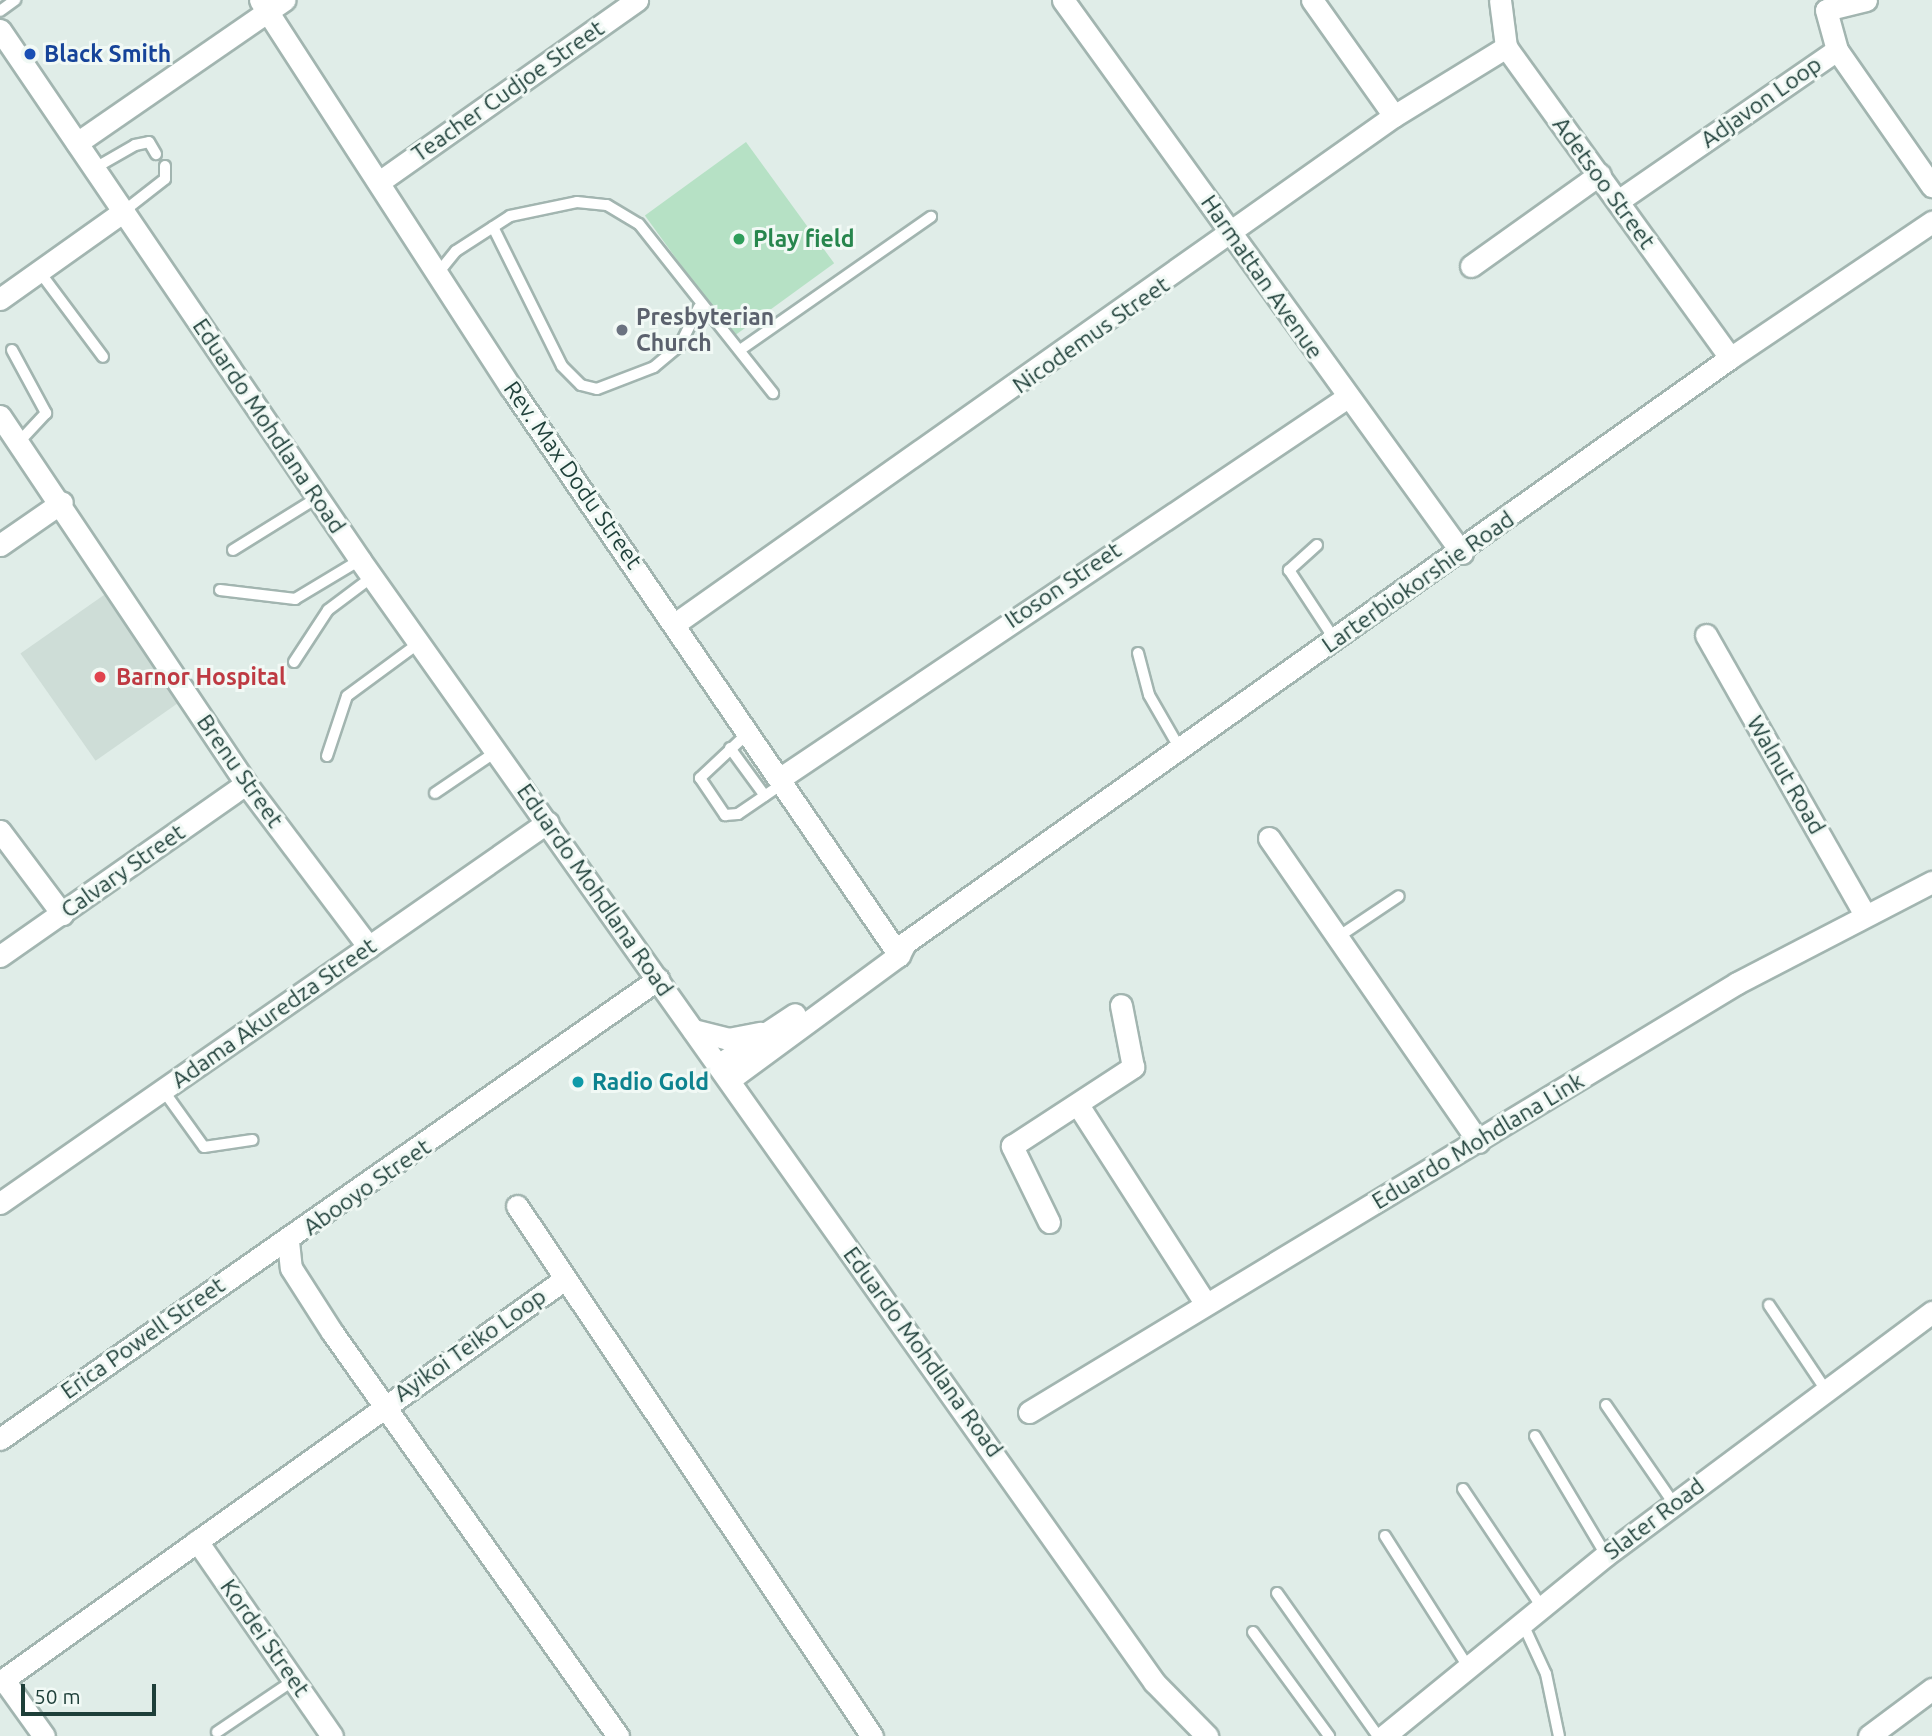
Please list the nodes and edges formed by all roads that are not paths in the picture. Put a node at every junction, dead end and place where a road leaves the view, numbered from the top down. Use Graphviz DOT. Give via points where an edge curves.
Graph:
graph roads {
  1 [pos="15,0"];
  2 [pos="637,0"];
  3 [pos="1063,0"];
  4 [pos="1312,0"];
  5 [pos="1500,0"];
  6 [pos="1866,0"];
  7 [pos="271,4"];
  8 [pos="0,11"];
  9 [pos="2,38"];
  10 [pos="1506,47"];
  11 [pos="1837,50"];
  12 [pos="1394,116"];
  13 [pos="77,143"];
  14 [pos="156,154"];
  15 [pos="165,166"];
  16 [pos="94,168"];
  17 [pos="1600,174"];
  18 [pos="379,182"];
  19 [pos="1932,186"];
  20 [pos="1618,201"];
  21 [pos="124,211"];
  22 [pos="931,217"];
  23 [pos="1932,222"];
  24 [pos="492,227"];
  25 [pos="1233,233"];
  26 [pos="1471,266"];
  27 [pos="40,271"];
  28 [pos="438,273"];
  29 [pos="0,299"];
  30 [pos="699,307"];
  31 [pos="12,350"];
  32 [pos="740,350"];
  33 [pos="103,356"];
  34 [pos="1730,358"];
  35 [pos="774,393"];
  36 [pos="1346,398"];
  37 [pos="0,416"];
  38 [pos="19,442"];
  39 [pos="317,498"];
  40 [pos="62,502"];
  41 [pos="0,545"];
  42 [pos="1317,545"];
  43 [pos="233,550"];
  44 [pos="1462,553"];
  45 [pos="366,569"];
  46 [pos="220,590"];
  47 [pos="676,623"];
  48 [pos="1706,635"];
  49 [pos="1335,640"];
  50 [pos="419,643"];
  51 [pos="1138,653"];
  52 [pos="295,662"];
  53 [pos="751,731"];
  54 [pos="730,748"];
  55 [pos="1180,749"];
  56 [pos="497,751"];
  57 [pos="327,756"];
  58 [pos="784,780"];
  59 [pos="246,784"];
  60 [pos="435,793"];
  61 [pos="765,796"];
  62 [pos="548,822"];
  63 [pos="0,831"];
  64 [pos="1269,838"];
  65 [pos="1932,882"];
  66 [pos="1399,896"];
  67 [pos="62,914"];
  68 [pos="1866,915"];
  69 [pos="1338,937"];
  70 [pos="369,947"];
  71 [pos="899,947"];
  72 [pos="0,956"];
  73 [pos="658,979"];
  74 [pos="1121,1005"];
  75 [pos="693,1030"];
  76 [pos="769,1031"];
  77 [pos="760,1057"];
  78 [pos="724,1073"];
  79 [pos="163,1090"];
  80 [pos="744,1101"];
  81 [pos="1078,1105"];
  82 [pos="252,1140"];
  83 [pos="1479,1142"];
  84 [pos="0,1203"];
  85 [pos="517,1206"];
  86 [pos="1049,1222"];
  87 [pos="288,1241"];
  88 [pos="562,1282"];
  89 [pos="1205,1303"];
  90 [pos="1769,1305"];
  91 [pos="1932,1312"];
  92 [pos="1826,1390"];
  93 [pos="387,1402"];
  94 [pos="1606,1405"];
  95 [pos="1029,1412"];
  96 [pos="1535,1436"];
  97 [pos="0,1439"];
  98 [pos="1463,1489"];
  99 [pos="1674,1504"];
  100 [pos="1385,1536"];
  101 [pos="197,1541"];
  102 [pos="1606,1555"];
  103 [pos="1277,1593"];
  104 [pos="1541,1606"];
  105 [pos="1522,1622"];
  106 [pos="1253,1632"];
  107 [pos="1468,1667"];
  108 [pos="2,1680"];
  109 [pos="294,1680"];
  110 [pos="1932,1689"];
  111 [pos="217,1732"];
  112 [pos="44,1736"];
  113 [pos="332,1736"];
  114 [pos="618,1736"];
  115 [pos="872,1736"];
  116 [pos="1207,1736"];
  117 [pos="1329,1736"];
  118 [pos="1378,1736"];
  119 [pos="1384,1736"];
  120 [pos="1559,1736"];
  121 [pos="1869,1736"];
  1 -- 8 [label="lane"];
  2 -- 18 [label="street, Teacher Cudjoe Street"];
  3 -- 25 [label="street, Harmattan Avenue"];
  4 -- 12 [label="street"];
  5 -- 10 [label="street, Adetsoo Street"];
  6 -- 11 [label="street" via="1826,10"];
  7 -- 13 [label="street"];
  7 -- 18 [label="street, Rev. Max Dodu Street"];
  9 -- 13 [label="street, Eduardo Mohdlana Road"];
  10 -- 12 [label="street, Nicodemus Street"];
  10 -- 17 [label="street, Adetsoo Street"];
  11 -- 19 [label="street, Adjavon Loop"];
  11 -- 20 [label="street, Adjavon Loop"];
  12 -- 25 [label="street, Nicodemus Street"];
  13 -- 16 [label="street, Eduardo Mohdlana Road"];
  14 -- 16 [label="lane" via="149,142 135,145"];
  15 -- 21 [label="lane" via="165,179"];
  16 -- 21 [label="street, Eduardo Mohdlana Road"];
  17 -- 20 [label="street, Adetsoo Street"];
  17 -- 26 [label="street"];
  18 -- 28 [label="street, Rev. Max Dodu Street"];
  20 -- 34 [label="street, Adetsoo Street"];
  21 -- 27 [label="street"];
  21 -- 39 [label="street, Eduardo Mohdlana Road"];
  22 -- 32 [label="lane"];
  23 -- 34 [label="street, Larterbiokorshie Road"];
  24 -- 28 [label="lane"];
  24 -- 30 [label="lane" via="536,208 607,205 639,224"];
  24 -- 30 [label="lane" via="562,366 581,385 597,389 646,372 680,345"];
  25 -- 36 [label="street, Harmattan Avenue"];
  25 -- 47 [label="street, Nicodemus Street"];
  27 -- 29 [label="street"];
  27 -- 33 [label="lane"];
  28 -- 47 [label="street, Rev. Max Dodu Street"];
  30 -- 32 [label="lane"];
  31 -- 38 [label="lane" via="46,413"];
  32 -- 35 [label="lane"];
  34 -- 44 [label="street, Larterbiokorshie Road"];
  36 -- 44 [label="street, Harmattan Avenue"];
  36 -- 58 [label="street, Itoson Street"];
  37 -- 38 [label="street, Brenu Street"];
  38 -- 40 [label="street, Brenu Street"];
  39 -- 43 [label="lane"];
  39 -- 45 [label="street, Eduardo Mohdlana Road"];
  40 -- 41 [label="street"];
  40 -- 59 [label="street, Brenu Street"];
  42 -- 49 [label="lane" via="1289,570"];
  44 -- 49 [label="street, Larterbiokorshie Road"];
  45 -- 46 [label="lane" via="295,599"];
  45 -- 50 [label="street, Eduardo Mohdlana Road"];
  45 -- 52 [label="lane" via="328,610"];
  47 -- 53 [label="street, Rev. Max Dodu Street"];
  48 -- 68 [label="street, Walnut Road"];
  49 -- 55 [label="street, Larterbiokorshie Road"];
  50 -- 56 [label="street, Eduardo Mohdlana Road"];
  50 -- 57 [label="lane" via="347,696"];
  51 -- 55 [label="lane" via="1149,695"];
  53 -- 54 [label="lane"];
  53 -- 58 [label="street, Rev. Max Dodu Street"];
  54 -- 61 [label="lane"];
  54 -- 61 [label="lane" via="702,772 701,782 731,817"];
  55 -- 71 [label="street, Larterbiokorshie Road"];
  56 -- 60 [label="lane"];
  56 -- 62 [label="street, Eduardo Mohdlana Road"];
  58 -- 61 [label="lane"];
  58 -- 71 [label="street, Rev. Max Dodu Street"];
  59 -- 67 [label="street, Calvary Street"];
  59 -- 70 [label="street, Brenu Street"];
  62 -- 70 [label="street, Adama Akuredza Street"];
  62 -- 73 [label="street, Eduardo Mohdlana Road"];
  63 -- 67 [label="street"];
  64 -- 69 [label="street"];
  65 -- 68 [label="street, Eduardo Mohdlana Link"];
  66 -- 69 [label="lane"];
  67 -- 72 [label="street, Calvary Street"];
  68 -- 83 [label="street, Eduardo Mohdlana Link" via="1737,983"];
  69 -- 83 [label="street"];
  70 -- 79 [label="street, Adama Akuredza Street"];
  71 -- 76 [label="street, Larterbiokorshie Road"];
  71 -- 77 [label="street, Larterbiokorshie Road"];
  73 -- 75 [label="street, Eduardo Mohdlana Road"];
  73 -- 87 [label="street, Abooyo Street"];
  74 -- 81 [label="street" via="1133,1067"];
  75 -- 76 [label="street" via="728,1039"];
  75 -- 78 [label="street, Eduardo Mohdlana Road"];
  76 -- 78 [label="street, Larterbiokorshie Road"];
  77 -- 78 [label="street, Larterbiokorshie Road"];
  77 -- 80 [label="street"];
  78 -- 80 [label="street, Eduardo Mohdlana Road"];
  79 -- 82 [label="lane" via="204,1147"];
  79 -- 84 [label="street, Adama Akuredza Street"];
  80 -- 116 [label="street, Eduardo Mohdlana Road" via="1154,1682"];
  81 -- 86 [label="street" via="1012,1146"];
  81 -- 89 [label="street"];
  83 -- 89 [label="street, Eduardo Mohdlana Link"];
  85 -- 88 [label="street"];
  87 -- 93 [label="street, Abooyo Street" via="296,1276"];
  87 -- 97 [label="street, Erica Powell Street"];
  88 -- 93 [label="street, Ayikoi Teiko Loop"];
  88 -- 115 [label="street, Ayikoi Teiko Loop"];
  89 -- 95 [label="street, Eduardo Mohdlana Link"];
  90 -- 92 [label="lane"];
  91 -- 92 [label="street, Slater Road"];
  92 -- 99 [label="street, Slater Road"];
  93 -- 101 [label="street, Ayikoi Teiko Loop"];
  93 -- 114 [label="street, Abooyo Street"];
  94 -- 99 [label="lane"];
  96 -- 102 [label="lane"];
  98 -- 104 [label="lane"];
  99 -- 102 [label="street, Slater Road"];
  100 -- 107 [label="lane"];
  101 -- 108 [label="street, Ayikoi Teiko Loop"];
  101 -- 109 [label="street, Kordei Street"];
  102 -- 104 [label="street, Slater Road"];
  103 -- 118 [label="lane"];
  104 -- 105 [label="street, Slater Road"];
  105 -- 107 [label="street, Slater Road"];
  105 -- 120 [label="lane" via="1546,1674"];
  106 -- 117 [label="lane"];
  107 -- 119 [label="street, Slater Road"];
  108 -- 112 [label="street"];
  109 -- 111 [label="lane"];
  109 -- 113 [label="street, Kordei Street"];
  110 -- 121 [label="street"];
}
